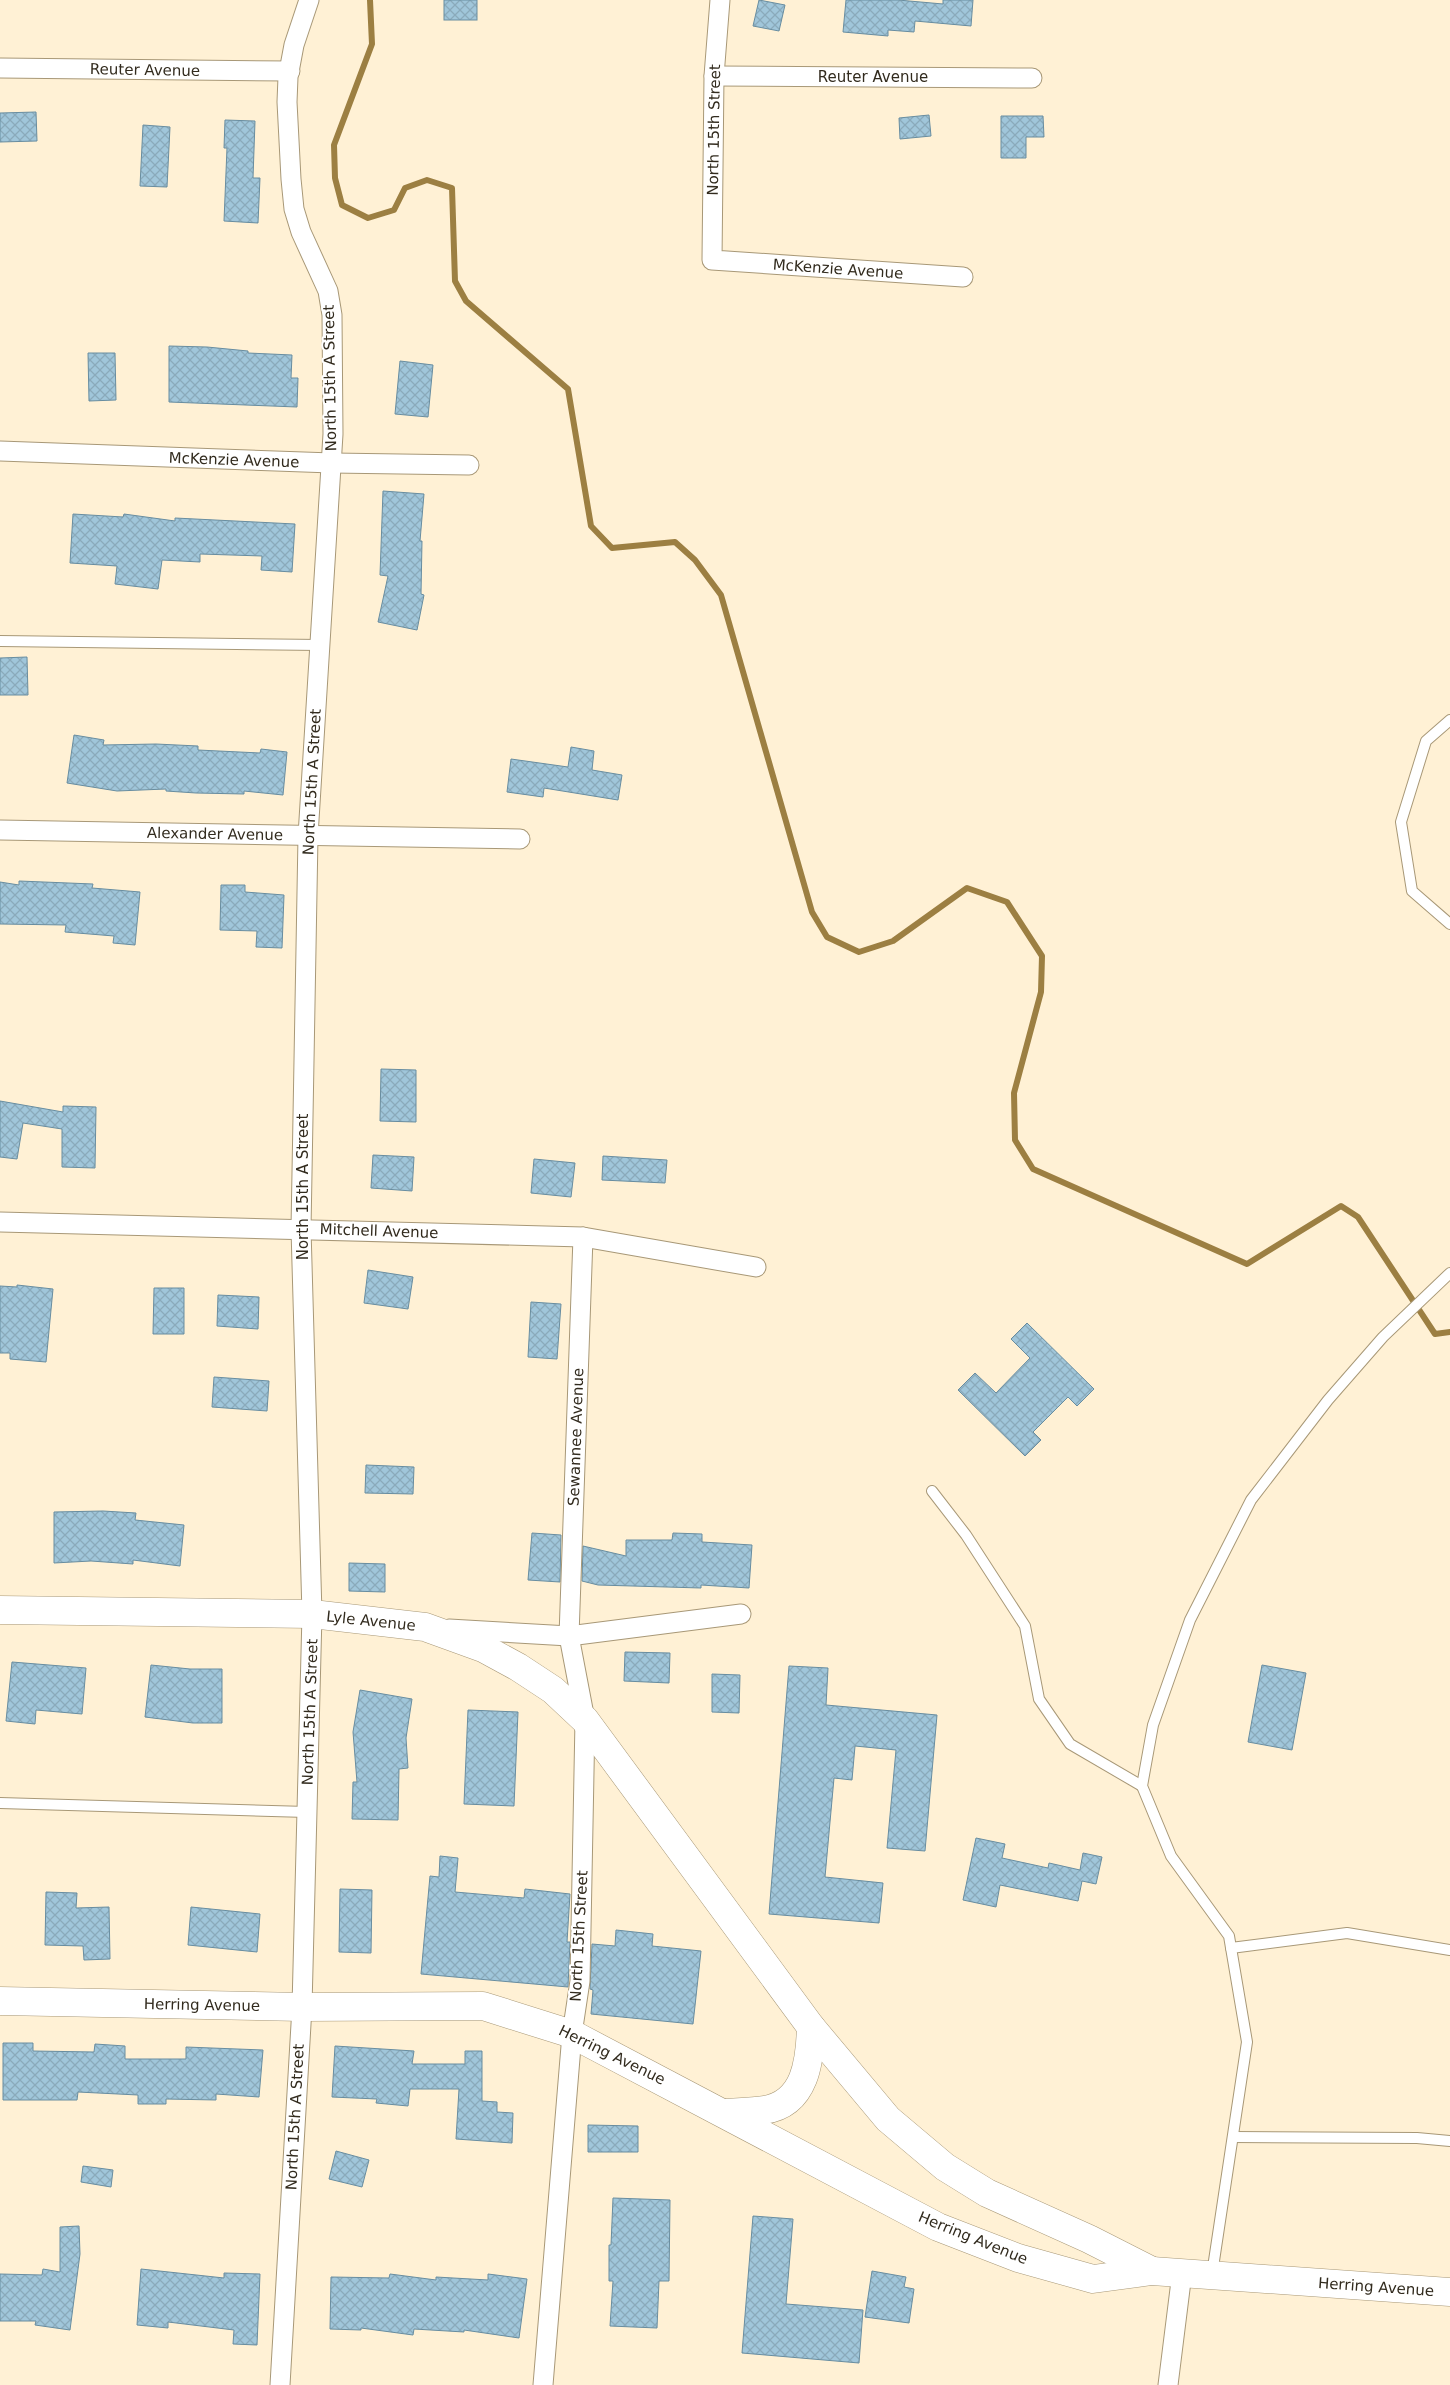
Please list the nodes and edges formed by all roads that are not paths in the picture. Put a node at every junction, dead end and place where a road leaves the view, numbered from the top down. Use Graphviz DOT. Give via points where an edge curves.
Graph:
graph roads {
  1 [pos="309,0"];
  2 [pos="720,0"];
  3 [pos="0,68"];
  4 [pos="290,71"];
  5 [pos="714,76"];
  6 [pos="1032,78"];
  7 [pos="712,260"];
  8 [pos="963,277"];
  9 [pos="0,451"];
  10 [pos="332,463"];
  11 [pos="469,464"];
  12 [pos="0,640"];
  13 [pos="320,645"];
  14 [pos="1450,720"];
  15 [pos="0,830"];
  16 [pos="308,836"];
  17 [pos="520,839"];
  18 [pos="1450,924"];
  19 [pos="0,1222"];
  20 [pos="301,1229"];
  21 [pos="582,1237"];
  22 [pos="756,1267"];
  23 [pos="1446,1276"];
  24 [pos="932,1491"];
  25 [pos="0,1610"];
  26 [pos="312,1614"];
  27 [pos="741,1614"];
  28 [pos="425,1627"];
  29 [pos="570,1636"];
  30 [pos="585,1720"];
  31 [pos="1142,1786"];
  32 [pos="0,1803"];
  33 [pos="307,1812"];
  34 [pos="1231,1948"];
  35 [pos="1450,1950"];
  36 [pos="0,2001"];
  37 [pos="302,2007"];
  38 [pos="811,2026"];
  39 [pos="572,2034"];
  40 [pos="725,2113"];
  41 [pos="1233,2137"];
  42 [pos="1450,2140"];
  43 [pos="1152,2271"];
  44 [pos="1182,2273"];
  45 [pos="1212,2275"];
  46 [pos="1450,2292"];
  47 [pos="270,2385"];
  48 [pos="280,2385"];
  49 [pos="285,2385"];
  50 [pos="543,2385"];
  51 [pos="1168,2385"];
  1 -- 4 [label="street, North 15th A Street" via="294,45"];
  2 -- 5 [label="street, North 15th Street"];
  3 -- 4 [label="street, Reuter Avenue"];
  4 -- 10 [label="street, North 15th A Street" via="287,102 294,209 328,291 332,315"];
  5 -- 6 [label="street, Reuter Avenue"];
  5 -- 7 [label="street, North 15th Street"];
  7 -- 8 [label="street, McKenzie Avenue"];
  9 -- 10 [label="street, McKenzie Avenue"];
  10 -- 11 [label="street, McKenzie Avenue"];
  10 -- 13 [label="street, North 15th A Street"];
  12 -- 13 [label="lane"];
  13 -- 16 [label="street, North 15th A Street"];
  14 -- 18 [label="lane" via="1426,741 1401,822 1412,891"];
  15 -- 16 [label="street, Alexander Avenue"];
  16 -- 17 [label="street, Alexander Avenue"];
  16 -- 20 [label="street, North 15th A Street"];
  19 -- 20 [label="street, Mitchell Avenue"];
  20 -- 21 [label="street, Mitchell Avenue"];
  20 -- 26 [label="street, North 15th A Street"];
  21 -- 22 [label="street, Mitchell Avenue"];
  21 -- 29 [label="street, Sewannee Avenue"];
  23 -- 31 [label="lane" via="1384,1337 1328,1400 1251,1500 1190,1620 1153,1725"];
  24 -- 31 [label="lane" via="966,1535 1025,1626 1039,1699 1070,1744"];
  25 -- 26 [label="main road, Lyle Avenue"];
  26 -- 28 [label="main road, Lyle Avenue"];
  26 -- 33 [label="street, North 15th A Street"];
  27 -- 29 [label="street, Lyle Avenue"];
  28 -- 29 [label="street, Lyle Avenue"];
  28 -- 30 [label="main road, Herring Avenue" via="483,1648 518,1667 553,1690"];
  29 -- 30 [label="street, North 15th Street"];
  30 -- 38 [label="main road, Herring Avenue"];
  30 -- 39 [label="street, North 15th Street" via="580,1981"];
  31 -- 34 [label="lane" via="1171,1856 1229,1936"];
  32 -- 33 [label="lane"];
  33 -- 37 [label="street, North 15th A Street"];
  34 -- 35 [label="lane" via="1347,1933"];
  34 -- 41 [label="lane" via="1247,2042"];
  36 -- 37 [label="main road, Herring Avenue"];
  37 -- 39 [label="main road, Herring Avenue" via="483,2006"];
  37 -- 48 [label="street, North 15th A Street"];
  38 -- 40 [label="main road" via="807,2070 794,2094 766,2110"];
  38 -- 43 [label="main road, Herring Avenue" via="888,2119 945,2167 986,2193"];
  39 -- 40 [label="main road, Herring Avenue"];
  39 -- 50 [label="street, North 15th Street"];
  40 -- 43 [label="main road, Herring Avenue" via="938,2227 1018,2258 1094,2279"];
  41 -- 42 [label="lane"];
  41 -- 45 [label="lane"];
  43 -- 44 [label="main road, Herring Avenue"];
  44 -- 45 [label="main road, Herring Avenue"];
  44 -- 51 [label="street"];
  45 -- 46 [label="main road, Herring Avenue"];
  47 -- 48 [label="street"];
  48 -- 49 [label="street"];
}
